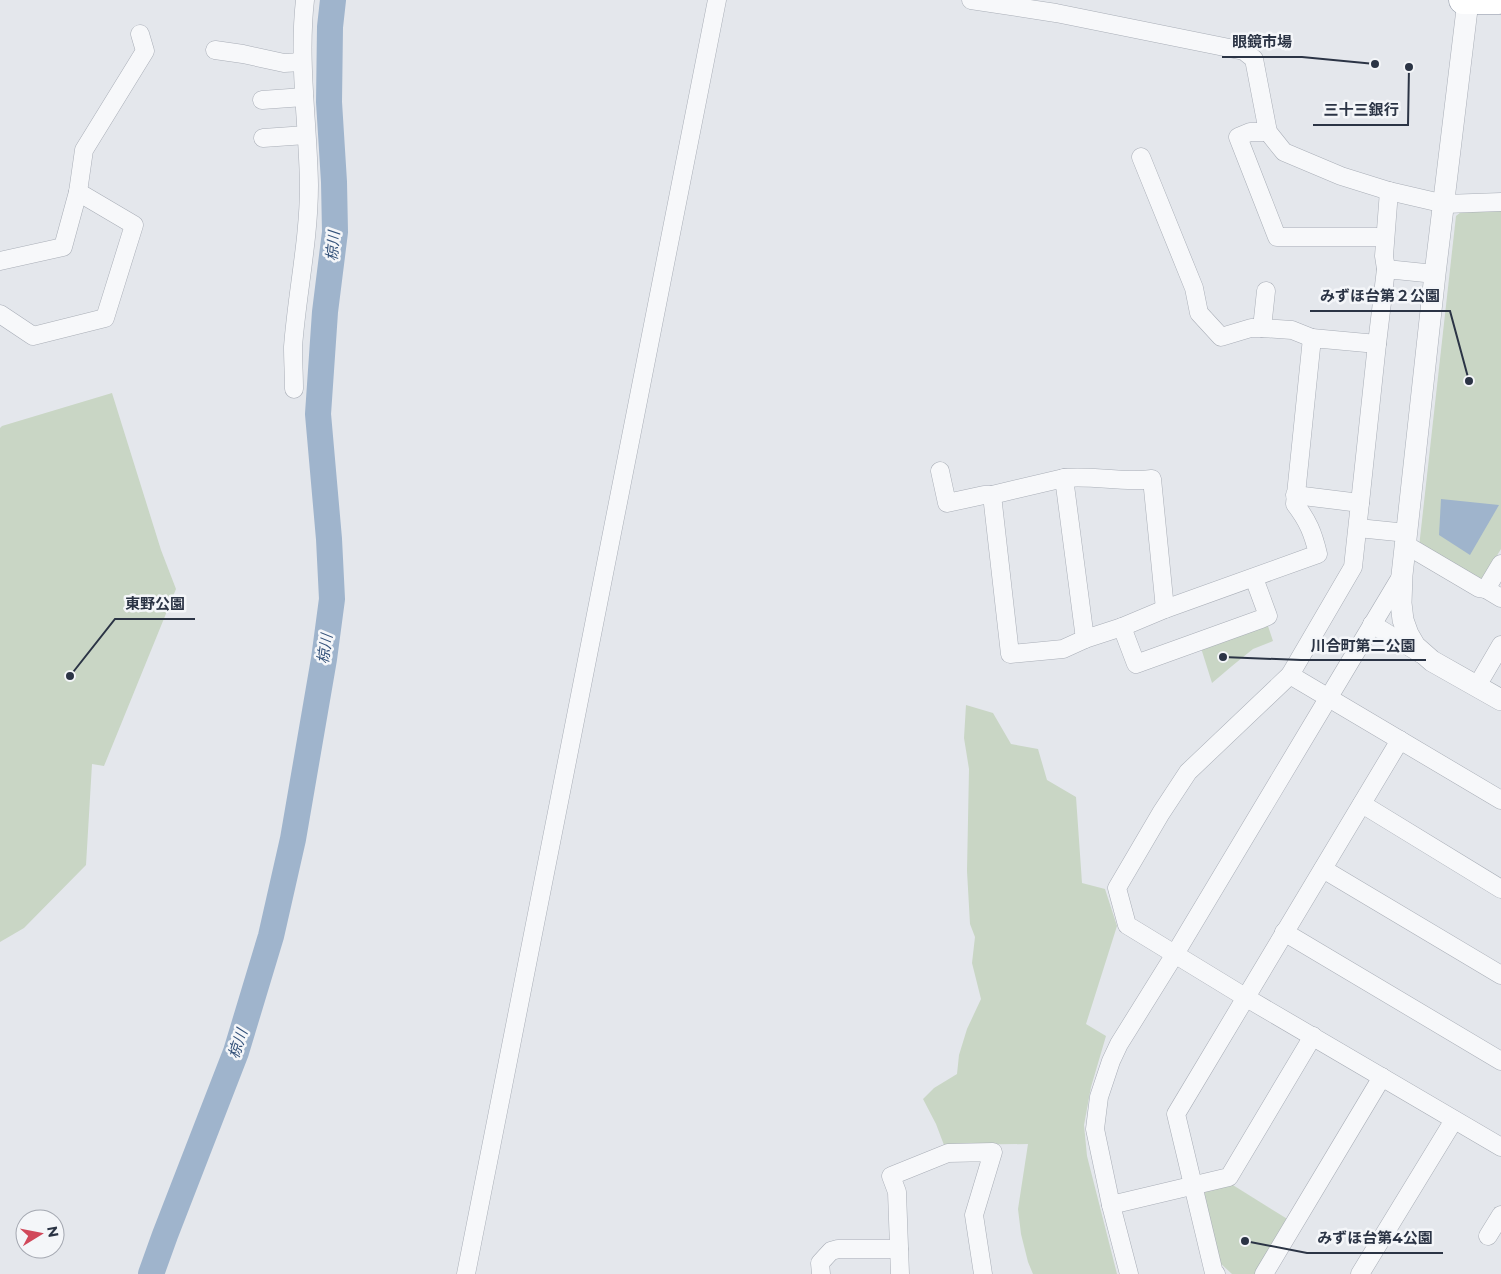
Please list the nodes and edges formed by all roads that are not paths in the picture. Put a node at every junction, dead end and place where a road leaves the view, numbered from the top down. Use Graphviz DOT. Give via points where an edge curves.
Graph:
graph roads {
  1 [pos="305,0"];
  2 [pos="717,0"];
  3 [pos="971,0"];
  4 [pos="1463,0"];
  5 [pos="1499,0"];
  6 [pos="1468,1"];
  7 [pos="140,34"];
  8 [pos="215,50"];
  9 [pos="302,62"];
  10 [pos="304,97"];
  11 [pos="262,100"];
  12 [pos="1268,132"];
  13 [pos="306,136"];
  14 [pos="263,138"];
  15 [pos="1141,158"];
  16 [pos="1389,191"];
  17 [pos="78,192"];
  18 [pos="1501,202"];
  19 [pos="1445,204"];
  20 [pos="1385,237"];
  21 [pos="0,261"];
  22 [pos="1386,268"];
  23 [pos="1435,274"];
  24 [pos="1266,291"];
  25 [pos="0,314"];
  26 [pos="1262,328"];
  27 [pos="1312,338"];
  28 [pos="1377,344"];
  29 [pos="294,389"];
  30 [pos="940,471"];
  31 [pos="1064,478"];
  32 [pos="992,495"];
  33 [pos="1295,495"];
  34 [pos="1360,502"];
  35 [pos="1358,528"];
  36 [pos="1407,539"];
  37 [pos="1501,564"];
  38 [pos="1402,575"];
  39 [pos="1254,578"];
  40 [pos="1486,589"];
  41 [pos="1501,598"];
  42 [pos="1165,609"];
  43 [pos="1372,624"];
  44 [pos="1122,627"];
  45 [pos="1085,640"];
  46 [pos="1501,645"];
  47 [pos="1432,661"];
  48 [pos="1290,674"];
  49 [pos="1477,686"];
  50 [pos="1328,697"];
  51 [pos="1501,700"];
  52 [pos="1400,740"];
  53 [pos="1501,800"];
  54 [pos="1362,804"];
  55 [pos="1323,869"];
  56 [pos="1501,889"];
  57 [pos="1284,932"];
  58 [pos="1175,954"];
  59 [pos="1501,975"];
  60 [pos="1245,997"];
  61 [pos="1313,1036"];
  62 [pos="1501,1061"];
  63 [pos="1382,1077"];
  64 [pos="1454,1120"];
  65 [pos="1501,1146"];
  66 [pos="1192,1185"];
  67 [pos="1110,1205"];
  68 [pos="1501,1215"];
  69 [pos="1488,1236"];
  70 [pos="899,1249"];
  71 [pos="466,1274"];
  72 [pos="821,1274"];
  73 [pos="900,1274"];
  74 [pos="983,1274"];
  75 [pos="1129,1274"];
  76 [pos="1216,1274"];
  77 [pos="1264,1274"];
  78 [pos="1360,1274"];
  1 -- 9 [label="street"];
  2 -- 71 [label="street"];
  3 -- 12 [label="street" via="1056,13 1244,51 1254,59"];
  4 -- 6 [label="highway"];
  5 -- 6 [label="highway"];
  6 -- 19 [label="street"];
  7 -- 17 [label="street" via="145,51 84,150"];
  8 -- 9 [label="street" via="284,63"];
  9 -- 10 [label="street"];
  10 -- 11 [label="street"];
  10 -- 13 [label="street"];
  12 -- 16 [label="street" via="1284,152 1341,176"];
  12 -- 20 [label="street" via="1250,132 1238,137 1277,237"];
  13 -- 14 [label="street"];
  13 -- 29 [label="street" via="308,204 293,349"];
  15 -- 26 [label="street" via="1194,288 1199,313 1221,337"];
  16 -- 19 [label="street"];
  16 -- 20 [label="street"];
  17 -- 21 [label="street" via="63,247"];
  17 -- 25 [label="street" via="134,226 105,318 33,336"];
  18 -- 19 [label="street"];
  19 -- 23 [label="street"];
  20 -- 22 [label="street"];
  22 -- 23 [label="street"];
  22 -- 28 [label="street"];
  23 -- 36 [label="street"];
  24 -- 26 [label="street"];
  26 -- 27 [label="street" via="1292,330"];
  27 -- 28 [label="street"];
  27 -- 33 [label="street"];
  28 -- 34 [label="street"];
  30 -- 32 [label="street" via="947,503"];
  31 -- 32 [label="street"];
  31 -- 42 [label="street" via="1152,479"];
  31 -- 45 [label="street"];
  32 -- 45 [label="street" via="1010,654 1062,649"];
  33 -- 34 [label="street"];
  33 -- 39 [label="street" via="1295,504 1307,520 1318,554"];
  34 -- 35 [label="street"];
  35 -- 36 [label="street"];
  35 -- 48 [label="street" via="1353,566"];
  36 -- 38 [label="street"];
  36 -- 40 [label="street" via="1478,588"];
  37 -- 40 [label="street"];
  38 -- 43 [label="street"];
  38 -- 47 [label="street" via="1403,620 1415,646"];
  39 -- 42 [label="street"];
  39 -- 44 [label="street" via="1268,616 1261,619 1136,664"];
  40 -- 41 [label="street"];
  42 -- 44 [label="street"];
  43 -- 47 [label="street"];
  43 -- 50 [label="street"];
  44 -- 45 [label="street"];
  46 -- 49 [label="street"];
  47 -- 49 [label="street"];
  48 -- 50 [label="street"];
  48 -- 58 [label="street" via="1188,772 1117,888 1127,925"];
  49 -- 51 [label="street"];
  50 -- 52 [label="street"];
  50 -- 58 [label="street"];
  52 -- 53 [label="street"];
  52 -- 54 [label="street"];
  54 -- 55 [label="street"];
  54 -- 56 [label="street"];
  55 -- 57 [label="street"];
  55 -- 59 [label="street"];
  57 -- 60 [label="street"];
  57 -- 62 [label="street"];
  58 -- 60 [label="street"];
  58 -- 67 [label="street" via="1119,1044 1099,1098 1095,1129"];
  60 -- 61 [label="street"];
  60 -- 66 [label="street" via="1176,1114"];
  61 -- 63 [label="street"];
  61 -- 66 [label="street" via="1228,1177"];
  63 -- 64 [label="street"];
  63 -- 77 [label="street"];
  64 -- 65 [label="street"];
  64 -- 78 [label="street"];
  66 -- 67 [label="street"];
  66 -- 76 [label="street"];
  67 -- 75 [label="street"];
  68 -- 69 [label="street"];
  70 -- 72 [label="street" via="831,1250 820,1263"];
  70 -- 73 [label="street"];
  70 -- 74 [label="street" via="898,1192 891,1176 948,1153 993,1152 974,1215"];
}
